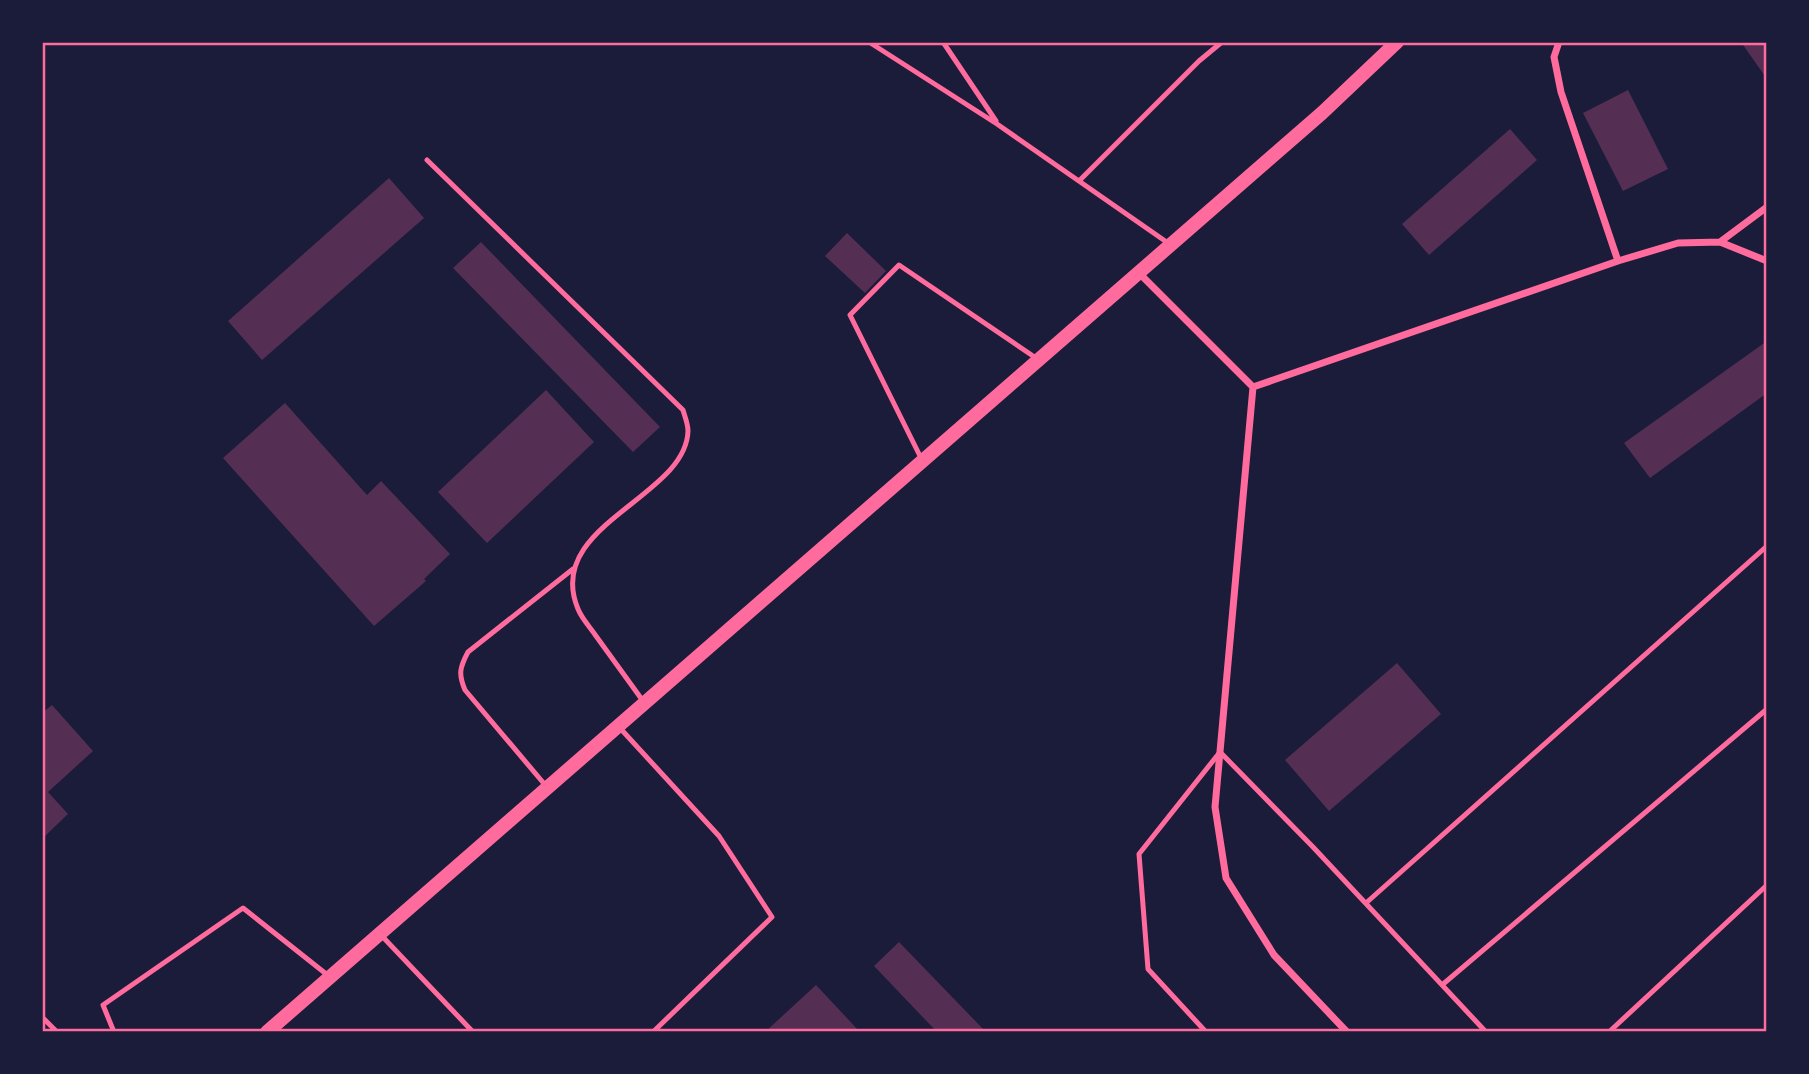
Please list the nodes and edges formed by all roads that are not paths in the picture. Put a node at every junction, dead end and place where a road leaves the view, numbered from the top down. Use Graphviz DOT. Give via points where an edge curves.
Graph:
graph roads {
  1 [pos="870,42"];
  2 [pos="943,42"];
  3 [pos="1222,42"];
  4 [pos="1397,42"];
  5 [pos="1559,42"];
  6 [pos="997,124"];
  7 [pos="428,160"];
  8 [pos="1079,181"];
  9 [pos="1767,207"];
  10 [pos="1720,242"];
  11 [pos="1171,245"];
  12 [pos="1618,261"];
  13 [pos="1767,261"];
  14 [pos="1139,273"];
  15 [pos="1039,360"];
  16 [pos="1253,387"];
  17 [pos="922,462"];
  18 [pos="1767,546"];
  19 [pos="573,569"];
  20 [pos="644,704"];
  21 [pos="1767,709"];
  22 [pos="618,726"];
  23 [pos="1220,752"];
  24 [pos="548,788"];
  25 [pos="1767,886"];
  26 [pos="1366,904"];
  27 [pos="380,933"];
  28 [pos="330,977"];
  29 [pos="1442,985"];
  30 [pos="42,1017"];
  31 [pos="57,1032"];
  32 [pos="114,1032"];
  33 [pos="267,1032"];
  34 [pos="473,1032"];
  35 [pos="653,1032"];
  36 [pos="1206,1032"];
  37 [pos="1347,1032"];
  38 [pos="1486,1032"];
  39 [pos="1609,1032"];
  1 -- 6 [label="lane"];
  2 -- 6 [label="lane"];
  3 -- 8 [label="lane"];
  4 -- 11 [label="main road"];
  5 -- 12 [label="street" via="1554,57 1560,92"];
  6 -- 8 [label="lane"];
  7 -- 19 [label="lane" via="683,411 688,429 676,464 591,538"];
  8 -- 11 [label="lane"];
  9 -- 10 [label="street"];
  10 -- 12 [label="street" via="1678,243"];
  10 -- 13 [label="street"];
  11 -- 14 [label="main road"];
  12 -- 16 [label="street"];
  14 -- 15 [label="main road"];
  14 -- 16 [label="street"];
  15 -- 17 [label="main road"];
  15 -- 17 [label="lane" via="899,265 850,315"];
  16 -- 23 [label="street"];
  17 -- 20 [label="main road"];
  18 -- 26 [label="lane"];
  19 -- 20 [label="lane" via="578,611"];
  19 -- 24 [label="lane" via="468,652 460,667 465,690"];
  20 -- 22 [label="main road"];
  21 -- 29 [label="lane"];
  22 -- 24 [label="main road"];
  22 -- 35 [label="lane" via="719,836 772,917"];
  23 -- 26 [label="lane"];
  23 -- 36 [label="lane" via="1139,854 1148,969"];
  23 -- 37 [label="street" via="1215,807 1226,878 1274,955"];
  24 -- 27 [label="main road"];
  25 -- 39 [label="lane"];
  26 -- 29 [label="lane"];
  27 -- 28 [label="main road"];
  27 -- 34 [label="lane"];
  28 -- 32 [label="lane" via="243,908 103,1006"];
  28 -- 33 [label="main road"];
  29 -- 38 [label="lane"];
  30 -- 31 [label="lane"];
}
